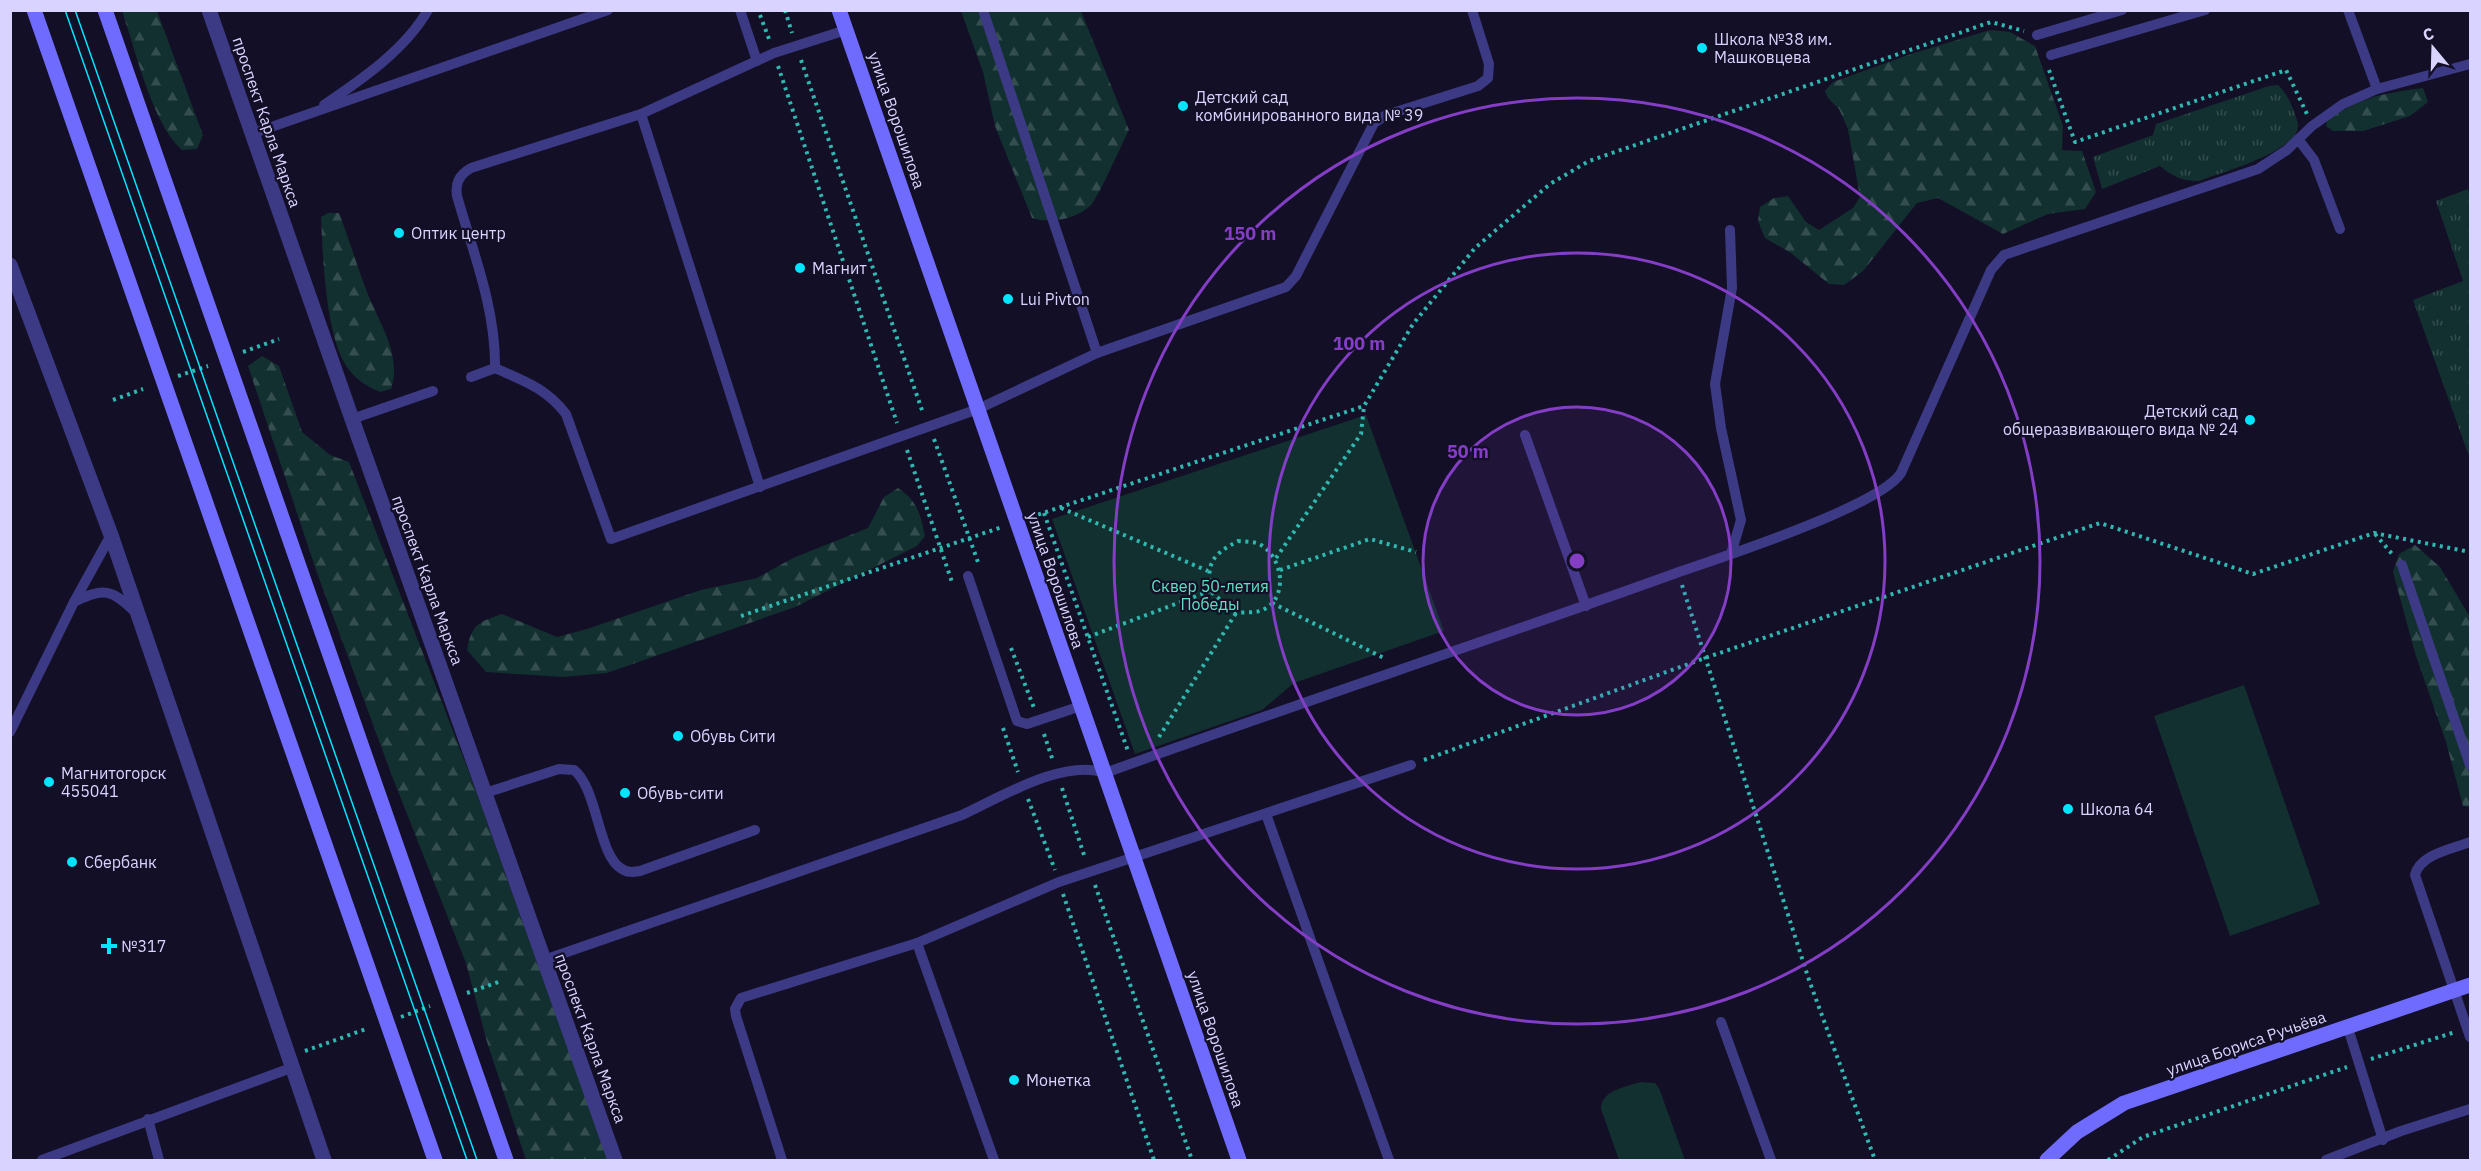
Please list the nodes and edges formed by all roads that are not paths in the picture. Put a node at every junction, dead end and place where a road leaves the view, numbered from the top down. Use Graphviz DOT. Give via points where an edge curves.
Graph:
graph roads {
  1 [pos="34,10"];
  2 [pos="105,10"];
  3 [pos="209,10"];
  4 [pos="428,10"];
  5 [pos="608,10"];
  6 [pos="740,10"];
  7 [pos="839,10"];
  8 [pos="982,10"];
  9 [pos="1472,10"];
  10 [pos="2122,10"];
  11 [pos="2205,10"];
  12 [pos="2348,10"];
  13 [pos="846,30"];
  14 [pos="2037,35"];
  15 [pos="757,61"];
  16 [pos="2049,61"];
  17 [pos="2470,64"];
  18 [pos="2377,89"];
  19 [pos="311,113"];
  20 [pos="641,114"];
  21 [pos="251,134"];
  22 [pos="2298,140"];
  23 [pos="1730,230"];
  24 [pos="2340,230"];
  25 [pos="10,265"];
  26 [pos="1097,353"];
  27 [pos="495,368"];
  28 [pos="471,377"];
  29 [pos="433,391"];
  30 [pos="978,409"];
  31 [pos="352,419"];
  32 [pos="1525,435"];
  33 [pos="760,487"];
  34 [pos="111,535"];
  35 [pos="1731,554"];
  36 [pos="2402,565"];
  37 [pos="968,576"];
  38 [pos="74,602"];
  39 [pos="1586,606"];
  40 [pos="136,613"];
  41 [pos="1081,706"];
  42 [pos="10,732"];
  43 [pos="1411,765"];
  44 [pos="2470,765"];
  45 [pos="1105,773"];
  46 [pos="485,793"];
  47 [pos="1266,814"];
  48 [pos="755,830"];
  49 [pos="2470,842"];
  50 [pos="1134,857"];
  51 [pos="917,943"];
  52 [pos="544,960"];
  53 [pos="2470,985"];
  54 [pos="2454,991"];
  55 [pos="1720,1022"];
  56 [pos="2348,1028"];
  57 [pos="2469,1033"];
  58 [pos="289,1063"];
  59 [pos="2470,1109"];
  60 [pos="148,1119"];
  61 [pos="2383,1140"];
  62 [pos="42,1161"];
  63 [pos="159,1161"];
  64 [pos="324,1161"];
  65 [pos="435,1161"];
  66 [pos="506,1161"];
  67 [pos="615,1161"];
  68 [pos="782,1161"];
  69 [pos="994,1161"];
  70 [pos="1239,1161"];
  71 [pos="1389,1161"];
  72 [pos="1771,1161"];
  73 [pos="2047,1161"];
  74 [pos="2326,1161"];
  1 -- 65 [label="main road"];
  2 -- 66 [label="main road"];
  3 -- 21 [label="street, проспект Карла Маркса"];
  4 -- 19 [label="lane" via="416,30 358,82"];
  5 -- 19 [label="lane"];
  6 -- 15 [label="lane"];
  7 -- 13 [label="main road, улица Ворошилова"];
  8 -- 26 [label="lane"];
  9 -- 26 [label="lane" via="1489,64 1488,78 1478,86 1386,115 1374,123 1292,282 1280,290"];
  10 -- 14 [label="lane"];
  11 -- 16 [label="lane"];
  12 -- 18 [label="lane"];
  13 -- 15 [label="lane"];
  13 -- 30 [label="main road, улица Ворошилова"];
  15 -- 20 [label="lane"];
  17 -- 18 [label="lane"];
  18 -- 22 [label="lane" via="2343,104"];
  19 -- 21 [label="lane"];
  20 -- 27 [label="lane" via="471,168 458,179 457,196 492,318"];
  20 -- 33 [label="lane"];
  21 -- 31 [label="street, проспект Карла Маркса"];
  22 -- 24 [label="lane" via="2314,160"];
  22 -- 35 [label="lane" via="2258,169 2004,255 1991,270 1896,480 1858,504"];
  23 -- 35 [label="lane" via="1732,288 1715,384 1741,520"];
  25 -- 34 [label="street"];
  26 -- 30 [label="lane"];
  27 -- 28 [label="lane"];
  27 -- 33 [label="lane" via="539,388 554,398 566,414 611,539"];
  29 -- 31 [label="lane"];
  30 -- 33 [label="lane"];
  30 -- 41 [label="main road, улица Ворошилова"];
  31 -- 46 [label="street, проспект Карла Маркса"];
  32 -- 39 [label="lane"];
  34 -- 38 [label="lane"];
  34 -- 40 [label="street"];
  35 -- 39 [label="lane"];
  36 -- 44 [label="lane"];
  37 -- 41 [label="lane" via="1017,721 1027,724"];
  38 -- 40 [label="lane" via="100,591 122,599"];
  38 -- 42 [label="lane"];
  39 -- 45 [label="lane"];
  40 -- 58 [label="street"];
  41 -- 45 [label="main road, улица Ворошилова"];
  43 -- 47 [label="lane"];
  45 -- 50 [label="main road, улица Ворошилова"];
  45 -- 52 [label="lane" via="1083,769 1058,774 962,815"];
  46 -- 48 [label="lane" via="559,769 574,770 584,782 611,857 623,870 631,872"];
  46 -- 52 [label="street, проспект Карла Маркса"];
  47 -- 50 [label="lane"];
  47 -- 71 [label="lane"];
  49 -- 54 [label="lane" via="2426,859 2415,875"];
  50 -- 51 [label="lane" via="1059,882"];
  50 -- 70 [label="main road, улица Ворошилова"];
  51 -- 68 [label="lane" via="747,995 737,1003 735,1016"];
  51 -- 69 [label="lane"];
  52 -- 67 [label="street, проспект Карла Маркса"];
  53 -- 54 [label="main road, улица Бориса Ручьёва"];
  54 -- 56 [label="main road, улица Бориса Ручьёва"];
  54 -- 57 [label="lane"];
  55 -- 72 [label="lane"];
  56 -- 61 [label="lane"];
  56 -- 73 [label="main road, улица Бориса Ручьёва" via="2124,1103 2078,1132"];
  58 -- 60 [label="lane"];
  58 -- 64 [label="street"];
  59 -- 61 [label="lane"];
  60 -- 62 [label="lane"];
  60 -- 63 [label="lane"];
  61 -- 74 [label="lane"];
}
